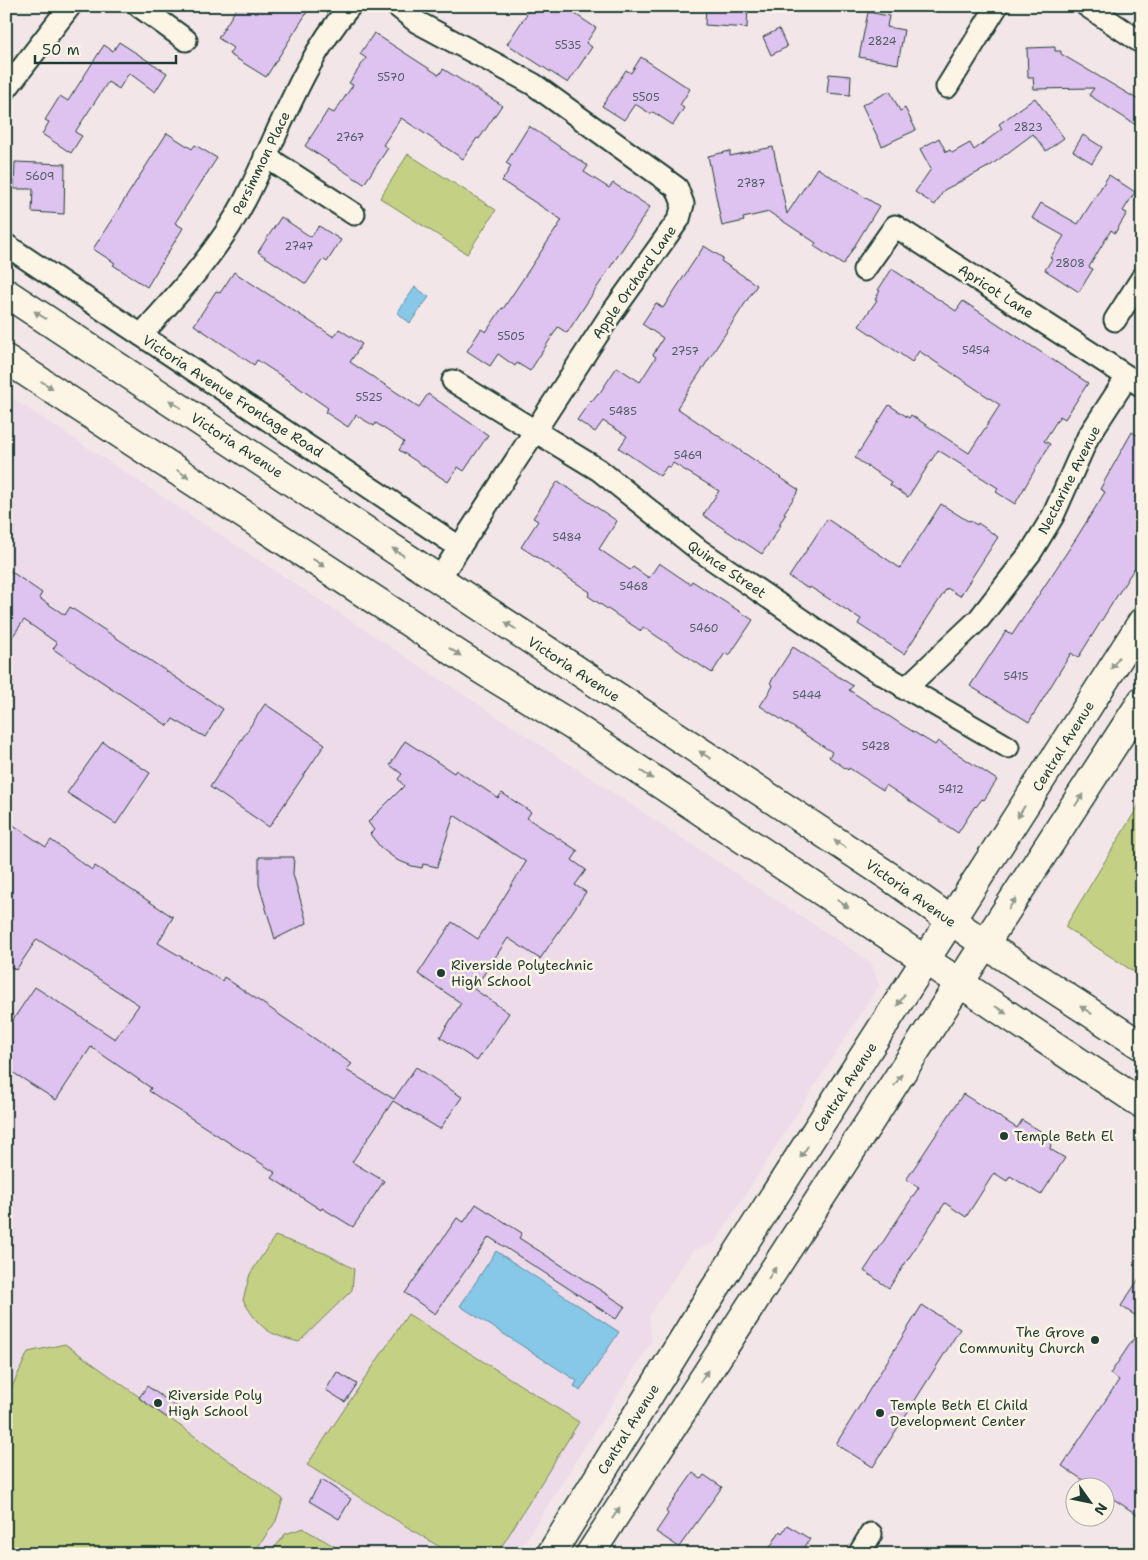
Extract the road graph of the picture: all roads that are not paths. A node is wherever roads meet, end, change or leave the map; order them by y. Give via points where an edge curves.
1 (70, 6) edge
2 (139, 6) edge
3 (350, 6) edge
4 (397, 6) edge
5 (997, 6) edge
6 (1087, 6) edge
7 (186, 40) dead end
8 (1142, 43) edge
9 (947, 87) dead end
10 (6, 89) edge
11 (265, 156) junction
12 (354, 214) dead end
13 (6, 245) edge
14 (864, 270) dead end
15 (1142, 278) edge
16 (6, 292) edge
17 (1115, 320) dead end
18 (141, 335) junction
19 (6, 359) edge
20 (453, 381) dead end
21 (1134, 382) edge
22 (534, 430) junction
23 (459, 547) junction
24 (439, 579) junction
25 (1142, 622) edge
26 (905, 689) junction
27 (1142, 701) edge
28 (1008, 747) dead end
29 (952, 922) junction
30 (986, 945) junction
31 (927, 959) junction
32 (961, 983) junction
33 (1142, 1046) edge
34 (1142, 1104) edge
35 (872, 1534) dead end
36 (551, 1554) edge
37 (590, 1554) edge
38 (859, 1554) edge

1 - 10 street
2 - 7 street
3 - 11 street, Persimmon Place via 305,72
4 - 22 street, Apple Orchard Lane via 417,22 533,84 677,188 683,204 679,219
5 - 9 street
6 - 8 street
11 - 12 street
11 - 18 street, Persimmon Place via 245,200 222,238
13 - 18 street, Victoria Avenue Frontage Road
14 - 21 street, Apricot Lane via 895,226
15 - 17 street
24 -> 16 main road, Victoria Avenue
18 - 23 street, Victoria Avenue Frontage Road
19 -> 31 main road
20 - 22 street, Quince Street
21 - 26 street, Nectarine Avenue via 1088,437 1053,516 1031,552 979,619
22 - 23 street, Apple Orchard Lane
22 - 26 street, Quince Street via 600,470 698,550
23 - 24 street, Apple Orchard Lane
29 -> 24 main road, Victoria Avenue via 890,877
25 -> 29 main road, Central Avenue
26 - 28 street, Quince Street
30 -> 27 main road
29 - 30 main road, Victoria Avenue
29 - 31 main road, Central Avenue
30 - 32 main road
33 -> 30 main road, Victoria Avenue
31 - 32 main road
31 -> 36 main road, Central Avenue via 712,1293
32 -> 34 main road
37 -> 32 main road
35 - 38 street

